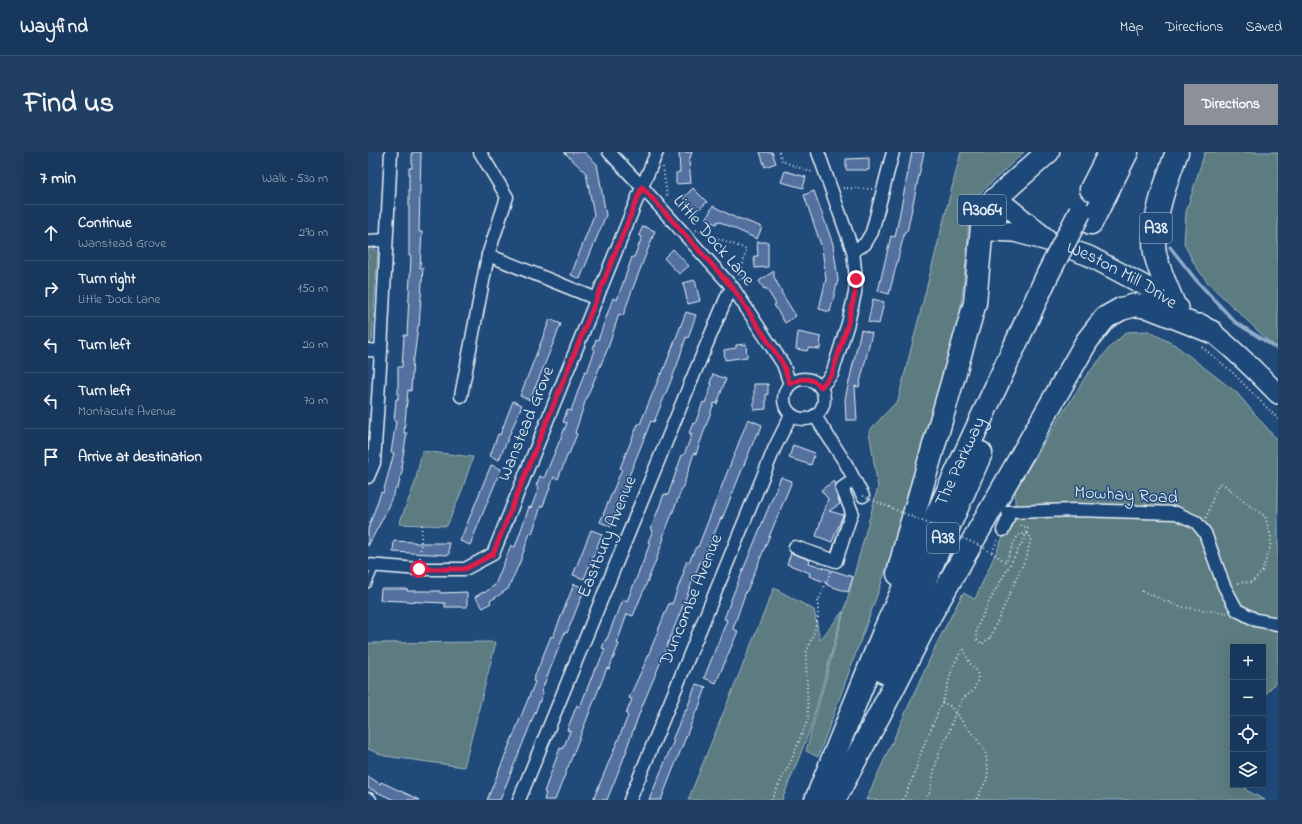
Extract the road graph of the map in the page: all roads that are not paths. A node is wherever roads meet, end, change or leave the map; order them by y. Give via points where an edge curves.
1 (391, 152) edge
2 (480, 152) edge
3 (609, 152) edge
4 (658, 152) edge
5 (818, 152) edge
6 (893, 152) edge
7 (1048, 152) edge
8 (1110, 152) edge
9 (1127, 152) edge
10 (1177, 152) edge
11 (642, 187) junction
12 (994, 200) junction
13 (1085, 217) junction
14 (982, 226) junction
15 (386, 240) junction
16 (368, 241) edge
17 (1051, 242) junction
18 (853, 251) junction
19 (488, 255) junction
20 (1055, 277) junction
21 (735, 292) junction
22 (597, 299) junction
23 (1174, 305) junction
24 (1206, 338) junction
25 (368, 350) edge
26 (381, 351) junction
27 (790, 384) junction
28 (821, 387) junction
29 (1278, 394) edge
30 (461, 396) dead end
31 (792, 415) junction
32 (815, 416) junction
33 (368, 478) edge
34 (854, 480) junction
35 (863, 496) road end
36 (1006, 521) road end
37 (795, 547) dead end
38 (372, 565) edge
39 (368, 584) edge
40 (1278, 624) edge
41 (885, 629) junction
42 (519, 800) edge
43 (630, 800) edge
44 (816, 800) edge
45 (834, 800) edge

1 - 15 street
2 - 19 street via 507,197
3 - 11 street, Little Dock Lane
4 - 11 street, Wanstead Grove
5 - 18 street
6 - 18 street via 872,232 865,244
7 - 12 highway
8 - 13 highway, The Parkway / A38
9 - 13 highway, The Parkway / A38
10 - 23 highway, A38 via 1165,185 1155,231 1155,253
11 - 21 street, Little Dock Lane
11 - 22 street, Wanstead Grove
12 - 14 main road, A3064 via 983,209 980,218
12 - 17 main road, A3064 via 1011,207
13 - 20 highway, The Parkway / A38, bridge
14 - 17 main road, A3064 via 990,231 1014,232
14 - 41 highway, A38 via 975,303 908,536
15 - 16 street
15 - 26 street
17 - 23 main road, Weston Mill Drive via 1089,256 1147,287
18 - 28 street via 856,279 848,323 832,374
19 - 22 street
19 - 30 street
20 - 41 highway, The Parkway / A38 via 958,467
20 - 45 highway, The Parkway / A38
21 - 27 street, Little Dock Lane via 783,364
21 - 42 street, Eastbury Avenue via 728,294
22 - 38 street, Wanstead Grove via 493,554 465,569
23 - 24 main road, Weston Mill Drive
24 - 29 main road, Weston Mill Drive via 1249,364
24 - 45 highway, A38 via 1151,308 1136,306 1120,309 1105,318 1087,341 931,614
25 - 26 street
26 - 33 street via 374,463
27 - 28 street via 798,379 808,378
27 - 31 street via 784,398 786,407
28 - 32 street via 825,395 824,404
31 - 32 street via 807,419
31 - 43 street, Duncombe Avenue via 775,447
32 - 34 street
34 - 35 street
34 - 37 street via 842,488 852,512 836,561
36 - 40 street, Mowhay Road via 1076,510 1176,513 1196,522 1205,533 1224,586 1237,610 1256,620
38 - 39 lane
41 - 44 highway, The Parkway / A38

